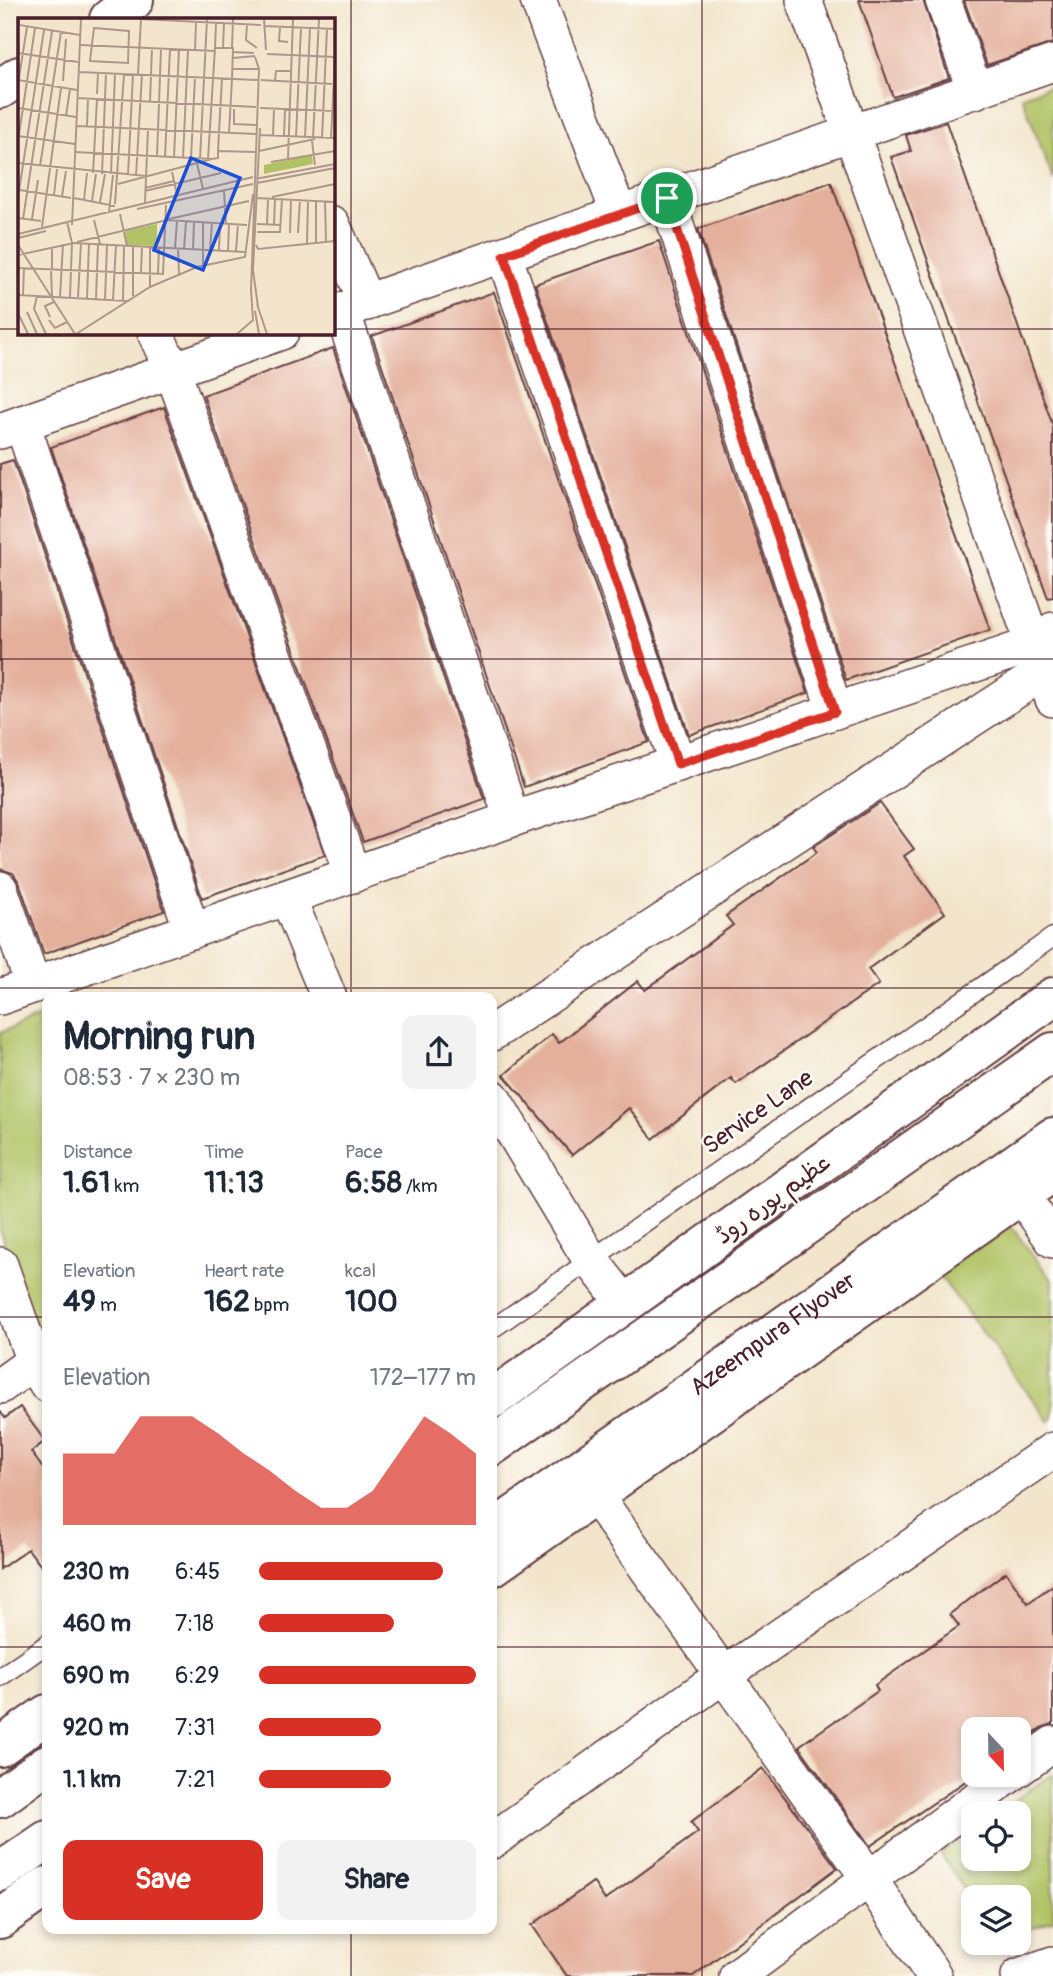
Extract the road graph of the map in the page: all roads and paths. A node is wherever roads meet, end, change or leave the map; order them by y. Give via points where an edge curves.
1 (538, 0) edge
2 (804, 0) edge
3 (943, 0) edge
4 (1053, 63) edge
5 (18, 77) edge
6 (0, 89) edge
7 (975, 91) junction
8 (849, 134) junction
9 (667, 198) junction
10 (619, 214) junction
11 (334, 235) edge
12 (504, 255) junction
13 (347, 309) edge
14 (156, 334) edge
15 (270, 334) edge
16 (244, 339) edge
17 (173, 372) junction
18 (11, 427) edge
19 (1045, 662) edge
20 (835, 712) junction
21 (678, 764) junction
22 (512, 820) junction
23 (353, 875) junction
24 (0, 889) edge
25 (288, 898) junction
26 (192, 931) junction
27 (1053, 937) edge
28 (33, 985) junction
29 (326, 992) edge
30 (0, 997) edge
31 (1053, 997) edge
32 (497, 1030) edge
33 (1053, 1052) edge
34 (497, 1105) edge
35 (1053, 1137) edge
36 (1053, 1172) edge
37 (1031, 1209) dead end
38 (1053, 1240) edge
39 (590, 1259) junction
40 (0, 1265) edge
41 (626, 1305) junction
42 (497, 1325) edge
43 (42, 1364) edge
44 (42, 1366) edge
45 (0, 1386) edge
46 (497, 1395) edge
47 (497, 1442) edge
48 (1053, 1450) edge
49 (594, 1494) junction
50 (497, 1527) edge
51 (497, 1563) edge
52 (42, 1648) edge
53 (722, 1676) junction
54 (0, 1677) edge
55 (42, 1718) edge
56 (1053, 1744) edge
57 (0, 1748) edge
58 (1031, 1760) edge
59 (42, 1768) edge
60 (993, 1787) edge
61 (0, 1798) edge
62 (497, 1837) edge
63 (42, 1843) edge
64 (0, 1872) edge
65 (868, 1878) junction
66 (42, 1890) edge
67 (0, 1919) edge
68 (737, 1976) edge
69 (934, 1976) edge

1 - 10 street
2 - 8 street
3 - 7 street
4 - 7 street
5 - 6 main road
7 - 8 street
8 - 9 street
8 - 19 street
9 - 10 street
9 - 20 street
10 - 12 street
11 - 13 street
12 - 13 street
12 - 21 street
13 - 22 street
14 - 17 street
15 - 16 street
16 - 17 street
17 - 18 street
17 - 23 street
18 - 26 street
19 - 20 street
19 - 32 street
20 - 21 street
21 - 22 street
22 - 23 street
23 - 25 street
24 - 28 street
25 - 26 street
25 - 29 street
26 - 28 street
27 - 39 lane, Service Lane
28 - 30 street
31 - 41 main road, عظیم پورہ روڈ
33 - 47 main road
34 - 39 street
35 - 50 main road, Azeempura Flyover
36 - 49 main road
37 - 38 street
39 - 41 street
39 - 42 lane, Service Lane
40 - 43 street
41 - 46 main road, عظیم پورہ روڈ
44 - 45 street
48 - 53 street
49 - 51 main road
49 - 53 street
52 - 54 lane
53 - 62 street
53 - 65 street
55 - 57 main road
56 - 58 street
59 - 61 main road
60 - 65 street
63 - 64 main road
65 - 68 street
65 - 69 street
66 - 67 main road

